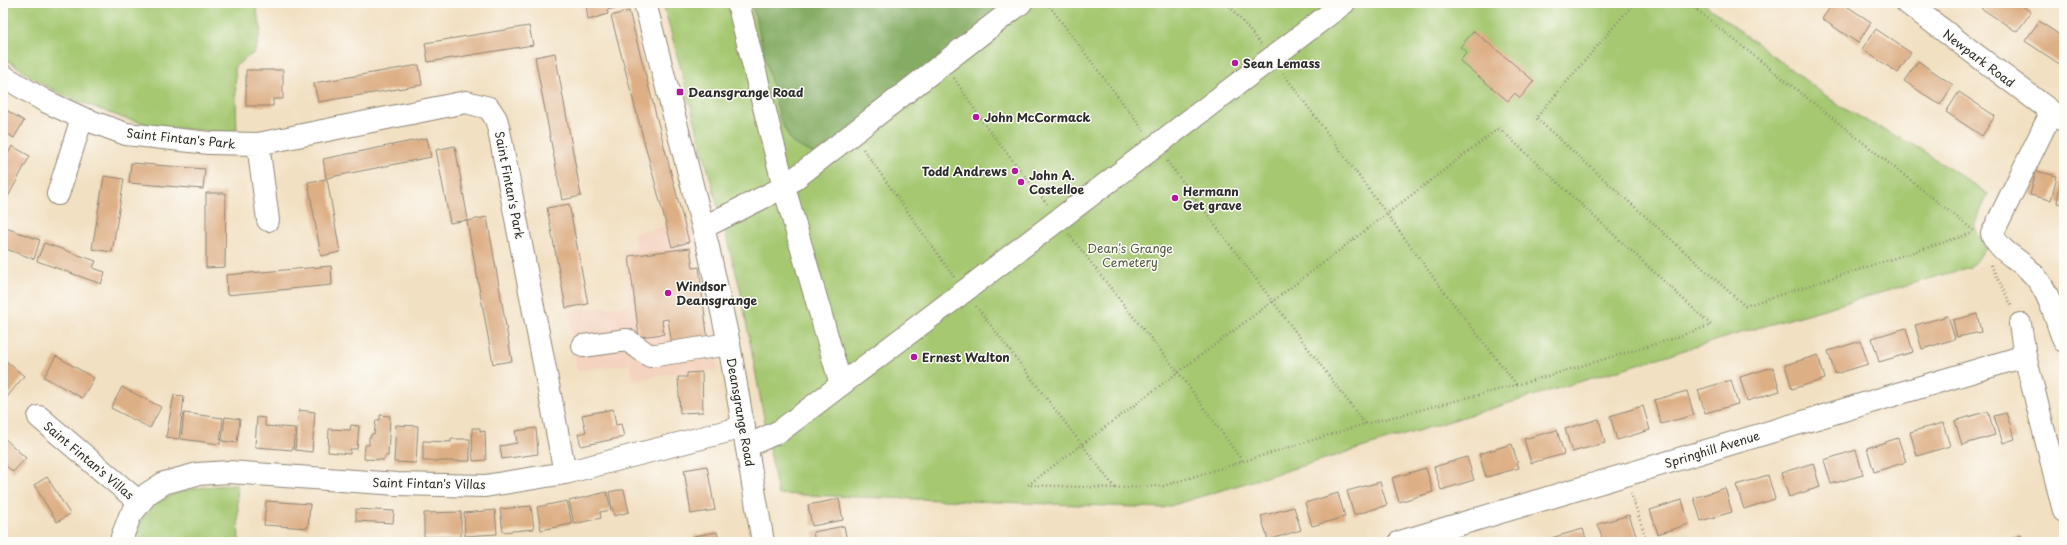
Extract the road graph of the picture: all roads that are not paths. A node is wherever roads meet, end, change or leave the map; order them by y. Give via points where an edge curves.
1 (645, 3) edge
2 (738, 3) edge
3 (1021, 3) edge
4 (1344, 3) edge
5 (1907, 3) edge
6 (3, 76) edge
7 (2057, 117) edge
8 (82, 118) junction
9 (258, 144) junction
10 (784, 187) junction
11 (58, 194) dead end
12 (268, 220) dead end
13 (704, 227) junction
14 (2020, 324) dead end
15 (2064, 341) edge
16 (729, 344) junction
17 (583, 346) dead end
18 (2025, 356) junction
19 (841, 385) junction
20 (39, 417) dead end
21 (745, 437) junction
22 (565, 472) junction
23 (139, 502) junction
24 (2064, 511) edge
25 (122, 542) edge
26 (764, 542) edge
27 (1400, 542) edge

1 - 13 street, Deansgrange Road
2 - 10 street
3 - 10 street
4 - 19 street, Saint Fintan's Villas
5 - 7 street, Newpark Road
6 - 8 street, Saint Fintan's Park via 45,101
7 - 15 street, Newpark Road via 1992,234 1998,246 2031,272 2043,287
8 - 9 street, Saint Fintan's Park via 126,134 209,143
8 - 11 street
9 - 12 street
9 - 22 street, Saint Fintan's Park via 466,102 489,108 499,130
10 - 13 street
10 - 19 street
13 - 16 street, Deansgrange Road
14 - 18 street
16 - 17 street via 650,356 627,340
16 - 21 street, Deansgrange Road
18 - 24 street
18 - 27 street, Springhill Avenue
19 - 21 street, Saint Fintan's Villas via 780,431
20 - 23 street, Saint Fintan's Villas
21 - 22 street, Saint Fintan's Villas
21 - 26 street, Deansgrange Road
22 - 23 street, Saint Fintan's Villas via 485,486 397,484 229,472 197,474 164,484
23 - 25 street, Saint Fintan's Villas via 130,516

